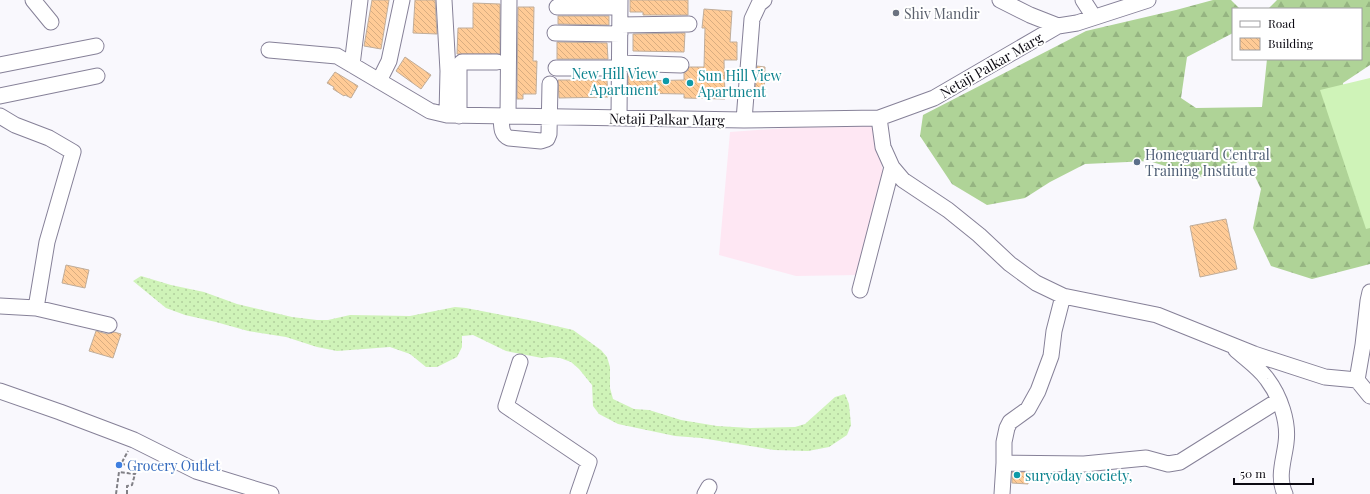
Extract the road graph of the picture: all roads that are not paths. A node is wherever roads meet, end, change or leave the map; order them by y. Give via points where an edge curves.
1 (33, 0) edge
2 (360, 0) edge
3 (402, 0) edge
4 (444, 0) edge
5 (508, 0) edge
6 (1000, 0) edge
7 (1083, 0) edge
8 (1148, 0) edge
9 (761, 1) edge
10 (620, 3) edge
11 (557, 7) dead end
12 (1094, 17) junction
13 (51, 22) dead end
14 (690, 24) dead end
15 (1058, 26) junction
16 (620, 30) junction
17 (556, 33) dead end
18 (96, 46) dead end
19 (269, 50) dead end
20 (497, 62) dead end
21 (0, 65) edge
22 (352, 65) junction
23 (681, 65) dead end
24 (620, 66) junction
25 (556, 68) dead end
26 (97, 76) dead end
27 (379, 81) junction
28 (550, 84) dead end
29 (0, 96) edge
30 (0, 116) edge
31 (453, 116) junction
32 (505, 116) junction
33 (550, 117) junction
34 (619, 118) junction
35 (879, 118) junction
36 (744, 120) junction
37 (892, 167) junction
38 (860, 290) dead end
39 (1370, 292) edge
40 (1063, 296) junction
41 (0, 306) edge
42 (36, 308) junction
43 (109, 325) dead end
44 (1231, 344) junction
45 (1367, 345) edge
46 (520, 362) dead end
47 (1357, 380) junction
48 (0, 391) edge
49 (1370, 396) edge
50 (1279, 400) junction
51 (1004, 463) junction
52 (271, 494) edge
53 (578, 494) edge
54 (1002, 494) edge
55 (1285, 494) edge

1 - 13 street
2 - 22 street
3 - 27 street via 388,61
4 - 31 street
5 - 32 street
6 - 15 street
7 - 12 street
8 - 12 street
9 - 36 street via 752,19
10 - 11 street
10 - 16 street
12 - 15 street
14 - 16 street
15 - 35 street, Netaji Palkar Marg via 934,98
16 - 17 street
16 - 24 street
18 - 21 street
19 - 22 street, Netaji Palkar Marg via 337,56
20 - 31 street via 462,62 459,65
22 - 27 street, Netaji Palkar Marg
23 - 24 street
24 - 25 street
24 - 34 street
26 - 29 street
27 - 31 street, Netaji Palkar Marg via 430,111
28 - 33 street
30 - 42 street via 73,152 47,242
31 - 32 street, Netaji Palkar Marg
32 - 33 street, Netaji Palkar Marg
32 - 33 street via 502,132 506,137 541,141 547,139 549,134
33 - 34 street, Netaji Palkar Marg
34 - 36 street, Netaji Palkar Marg
35 - 36 street, Netaji Palkar Marg
35 - 37 street via 883,147
37 - 38 street
37 - 40 street via 903,180 948,210 1010,264 1036,283
39 - 45 street
40 - 44 street via 1157,314
40 - 51 street via 1051,356 1038,391 1028,409 1010,422 1007,428
41 - 42 street
42 - 43 street
44 - 47 street via 1326,378
44 - 50 street via 1267,379
45 - 47 street
46 - 53 street via 506,406 589,462
47 - 49 street
48 - 52 street via 134,440 196,471
50 - 51 street via 1180,462 1168,464 1146,458 1084,464
50 - 55 street via 1286,425 1282,464
51 - 54 street

